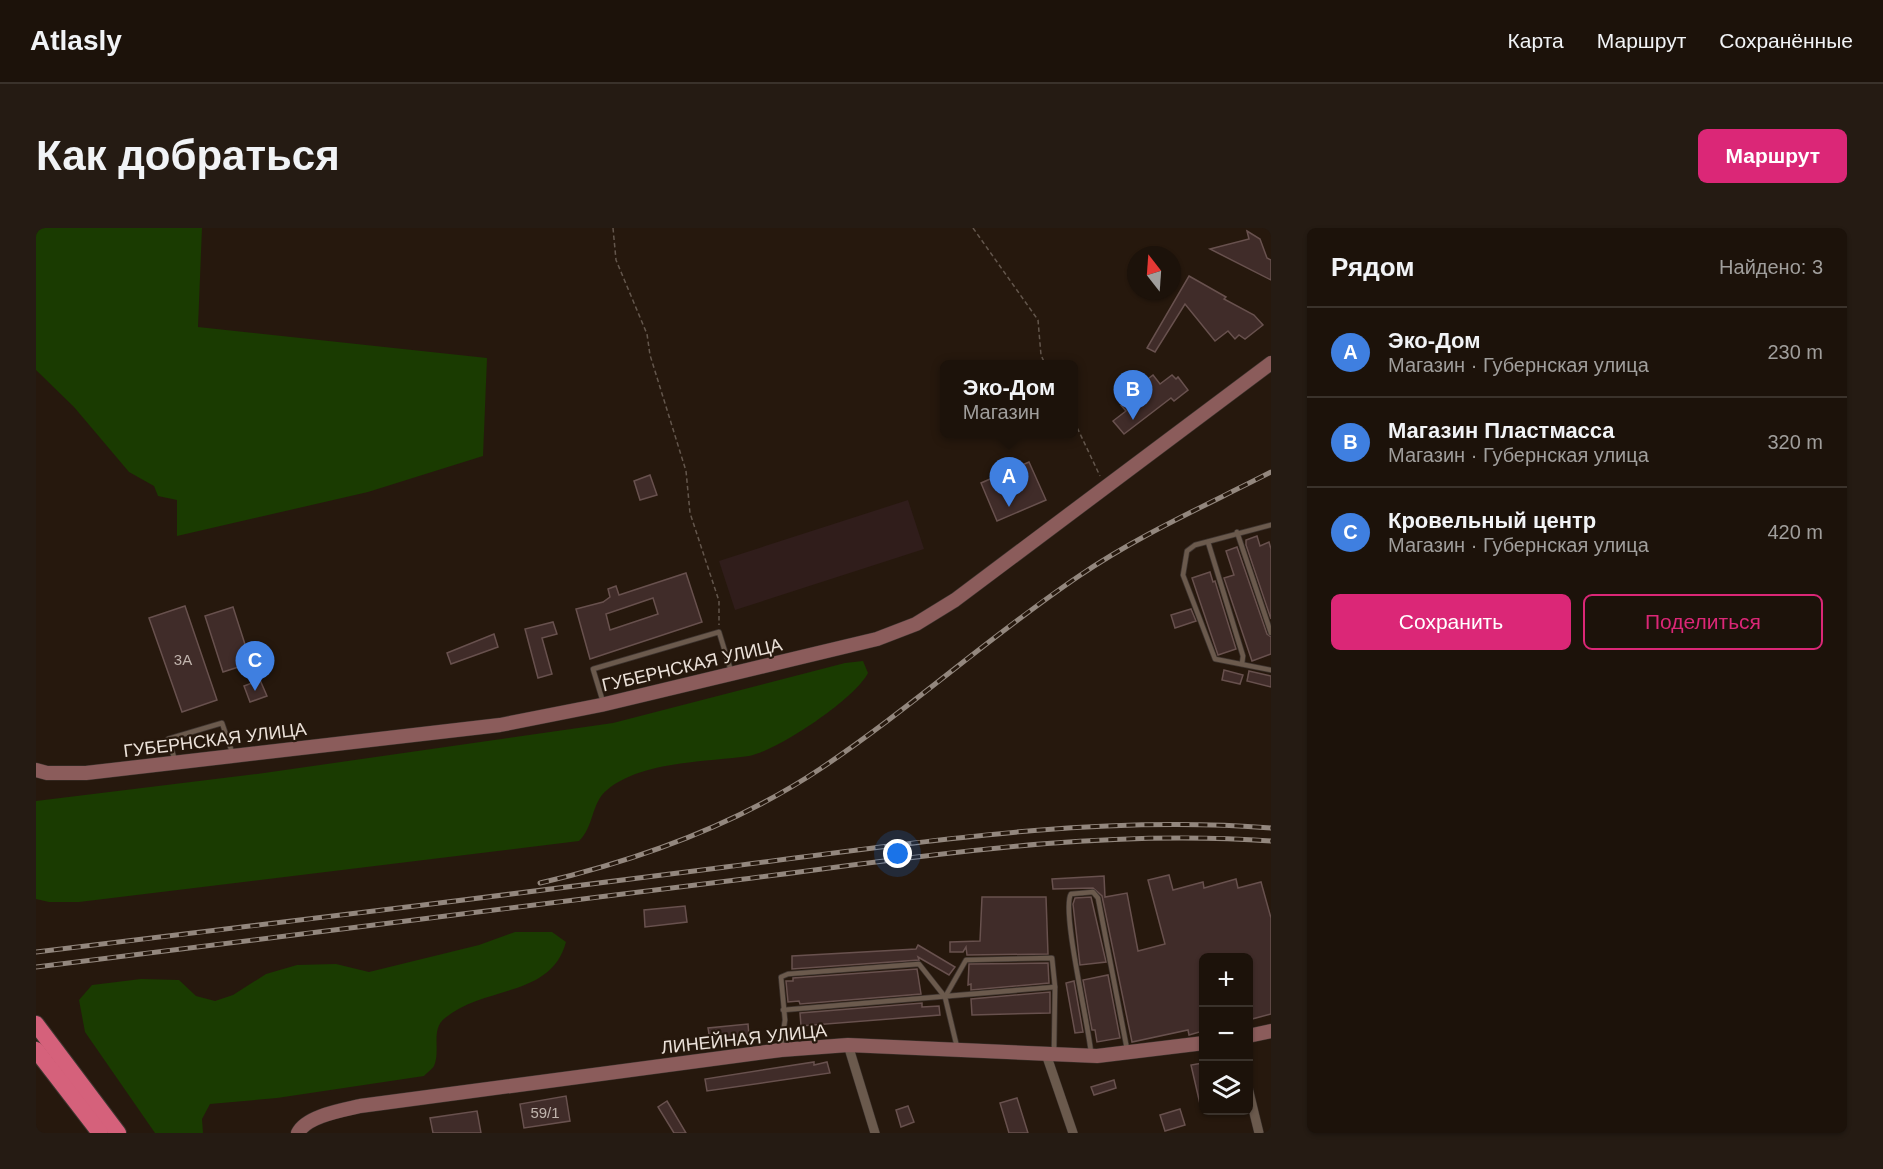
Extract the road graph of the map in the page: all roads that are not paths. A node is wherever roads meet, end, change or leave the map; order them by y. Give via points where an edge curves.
1 (1271, 363) edge
2 (1271, 525) edge
3 (1237, 532) junction
4 (1208, 542) junction
5 (1271, 633) edge
6 (1242, 664) junction
7 (1271, 670) edge
8 (732, 674) junction
9 (603, 705) junction
10 (233, 756) junction
11 (175, 763) junction
12 (36, 770) edge
13 (1055, 987) junction
14 (945, 997) junction
15 (783, 1011) junction
16 (36, 1024) edge
17 (1271, 1031) edge
18 (1253, 1035) edge
19 (1199, 1043) edge
20 (848, 1045) junction
21 (958, 1049) junction
22 (36, 1050) edge
23 (781, 1050) junction
24 (1127, 1052) junction
25 (1050, 1054) junction
26 (1091, 1055) junction
27 (1253, 1108) edge
28 (100, 1133) edge
29 (118, 1133) edge
30 (298, 1133) edge
31 (875, 1133) edge
32 (1073, 1133) edge
33 (1259, 1133) edge

1 - 8 main road, ГУБЕРНСКАЯ УЛИЦА via 955,600 916,624 877,639
2 - 3 lane
3 - 4 lane
3 - 5 lane
4 - 6 lane via 1243,656
4 - 6 lane via 1187,551 1183,575 1215,659
6 - 7 lane
8 - 9 main road, ГУБЕРНСКАЯ УЛИЦА
8 - 9 lane via 719,632 593,669
9 - 10 main road, ГУБЕРНСКАЯ УЛИЦА via 500,725
10 - 11 main road, ГУБЕРНСКАЯ УЛИЦА
10 - 11 lane via 222,723 168,739
11 - 12 main road, ГУБЕРНСКАЯ УЛИЦА via 86,773
13 - 14 lane
13 - 14 lane via 1052,958 966,960
13 - 25 lane
14 - 15 lane
14 - 15 lane via 919,964 788,974 781,977 780,984
14 - 21 lane
15 - 23 lane
16 - 29 highway
17 - 18 main road
19 - 24 main road, ЛИНЕЙНАЯ УЛИЦА
20 - 21 main road, ЛИНЕЙНАЯ УЛИЦА
20 - 23 main road, ЛИНЕЙНАЯ УЛИЦА
20 - 31 street
21 - 25 main road, ЛИНЕЙНАЯ УЛИЦА
22 - 28 highway
23 - 30 main road, ЛИНЕЙНАЯ УЛИЦА via 360,1106 326,1114 300,1128
24 - 26 main road, ЛИНЕЙНАЯ УЛИЦА
24 - 26 lane via 1098,898 1093,892 1071,894 1068,902
25 - 26 main road, ЛИНЕЙНАЯ УЛИЦА
25 - 32 street
27 - 33 street

